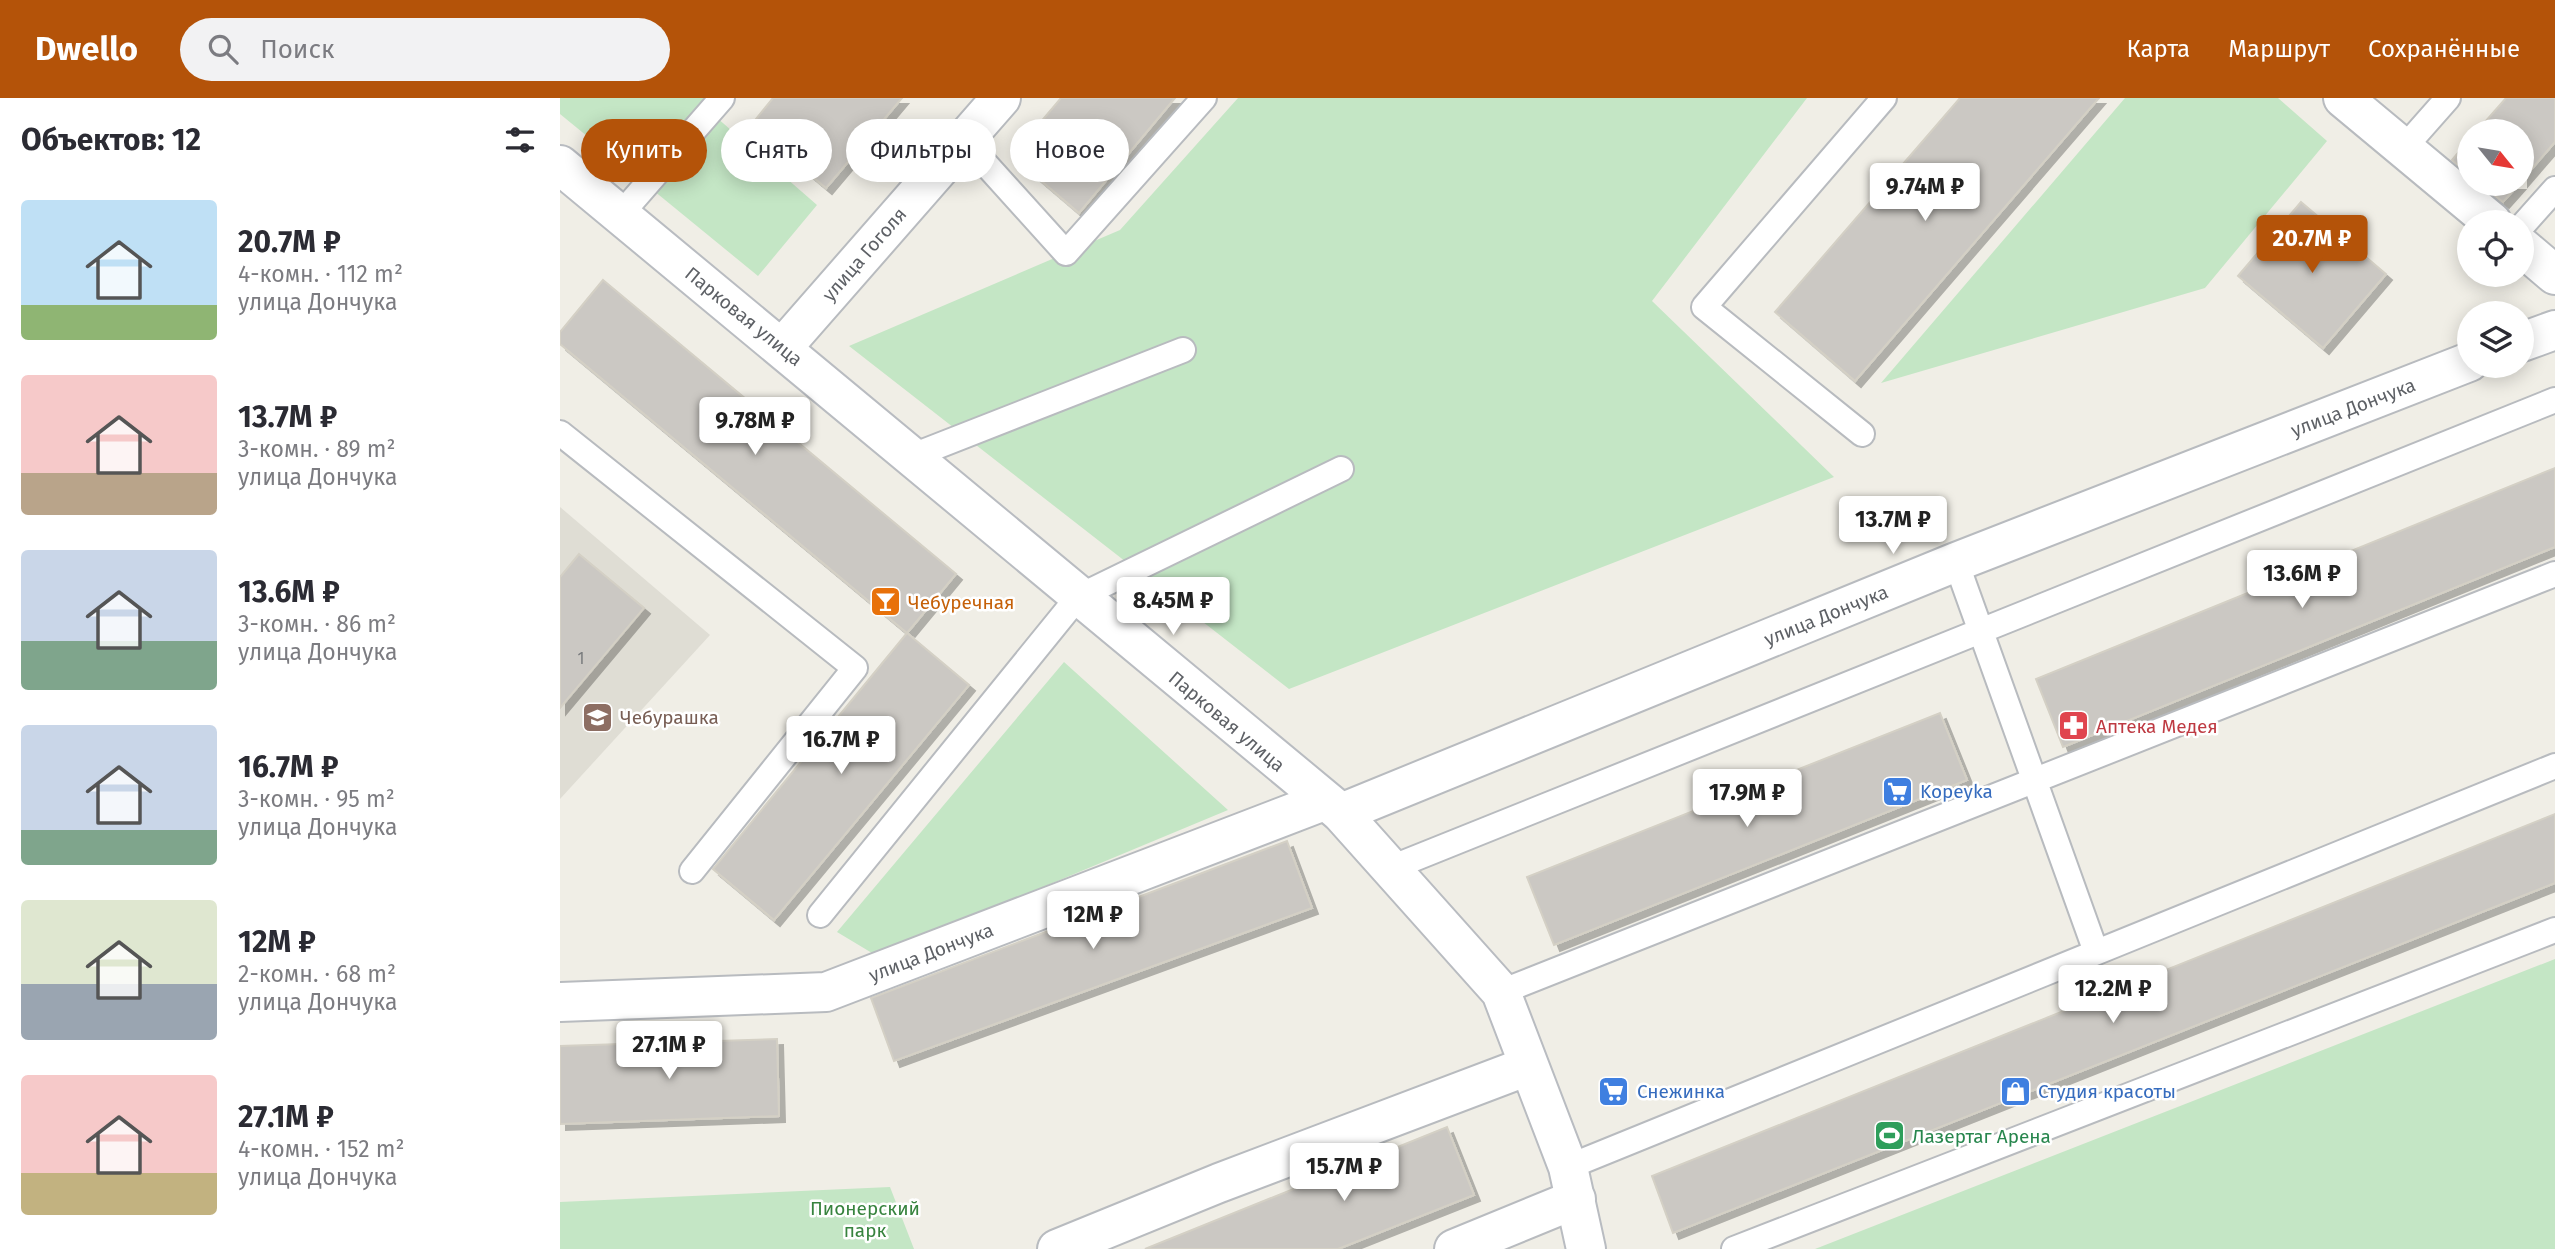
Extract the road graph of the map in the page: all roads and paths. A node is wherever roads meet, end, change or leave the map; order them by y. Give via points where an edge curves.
1 (722, 98) edge
2 (1001, 98) edge
3 (1204, 98) edge
4 (1884, 98) edge
5 (2343, 98) edge
6 (2448, 98) edge
7 (982, 119) edge
8 (2403, 149) junction
9 (560, 165) edge
10 (996, 175) edge
11 (927, 182) edge
12 (2555, 189) edge
13 (2477, 210) edge
14 (2534, 213) edge
15 (620, 215) junction
16 (2534, 257) edge
17 (2555, 275) edge
18 (2555, 330) edge
19 (2534, 338) edge
20 (783, 347) junction
21 (1184, 350) dead end
22 (2457, 367) edge
23 (2555, 400) edge
24 (560, 433) edge
25 (1862, 434) dead end
26 (910, 457) junction
27 (1340, 469) dead end
28 (1956, 562) junction
29 (2555, 574) edge
30 (1079, 597) junction
31 (1981, 630) junction
32 (2555, 766) edge
33 (2037, 780) junction
34 (1333, 807) junction
35 (1391, 869) junction
36 (692, 871) dead end
37 (820, 915) dead end
38 (2555, 930) edge
39 (2096, 952) junction
40 (1501, 992) junction
41 (560, 1002) edge
42 (1528, 1066) junction
43 (1572, 1183) junction
44 (1056, 1249) edge
45 (1454, 1249) edge
46 (1586, 1249) edge
47 (1734, 1249) edge

1 - 15 lane
2 - 7 street, улица Гоголя
3 - 10 lane via 1066,253
4 - 25 lane via 1704,307
5 - 8 street
6 - 8 lane
8 - 13 street
9 - 15 street, Парковая улица
11 - 20 street, улица Гоголя
12 - 14 lane
15 - 20 street, Парковая улица
16 - 17 street
18 - 19 street
20 - 26 street, Парковая улица
21 - 26 lane
22 - 28 street, улица Дончука
23 - 31 lane
24 - 36 lane via 855,668
26 - 30 street, Парковая улица
27 - 30 lane
28 - 31 lane
28 - 34 street, улица Дончука
29 - 33 lane
30 - 34 street, Парковая улица
30 - 37 lane
31 - 33 lane
31 - 35 lane
32 - 39 lane
33 - 39 lane
33 - 40 lane
34 - 35 street, Парковая улица
34 - 41 street, улица Дончука via 826,992
35 - 40 street, Парковая улица
38 - 47 lane
39 - 43 lane
40 - 42 street, Парковая улица
42 - 43 street, Парковая улица
42 - 44 street
43 - 45 street
43 - 46 street, Парковая улица

